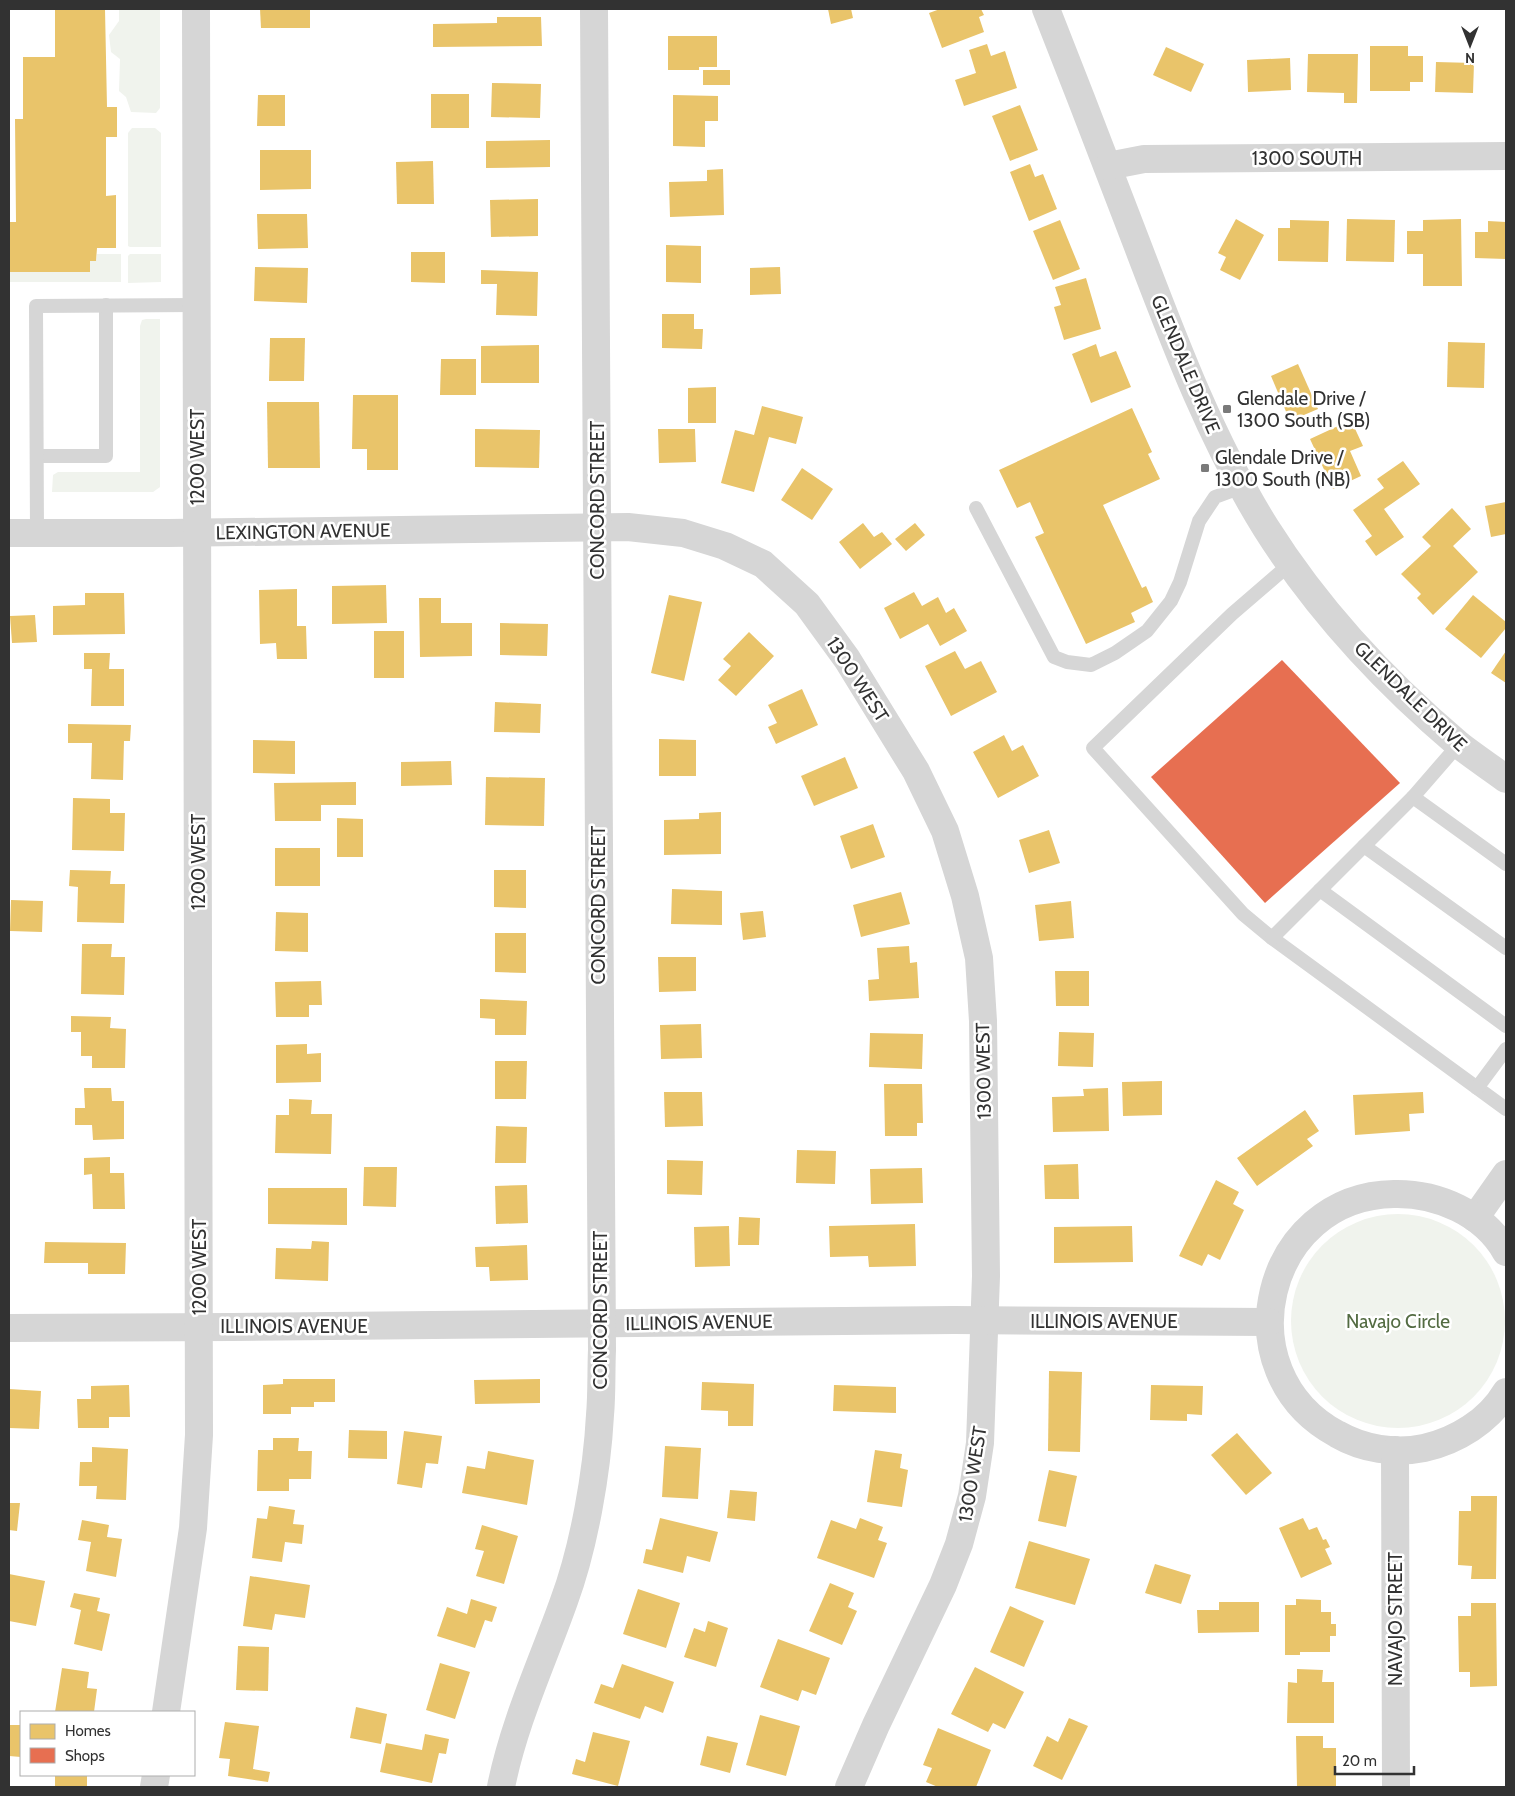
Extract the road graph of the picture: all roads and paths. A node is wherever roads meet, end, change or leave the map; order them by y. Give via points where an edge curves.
1 (196, 9) edge
2 (594, 9) edge
3 (1046, 9) edge
4 (1506, 156) edge
5 (1108, 166) junction
6 (106, 305) junction
7 (196, 305) junction
8 (37, 456) junction
9 (1242, 487) junction
10 (976, 508) dead end
11 (596, 527) junction
12 (9, 532) edge
13 (37, 532) junction
14 (197, 532) junction
15 (1290, 564) junction
16 (1459, 744) junction
17 (1506, 779) edge
18 (1412, 797) junction
19 (1364, 846) junction
20 (1506, 864) edge
21 (1320, 890) junction
22 (1272, 938) junction
23 (1506, 948) edge
24 (1506, 1026) edge
25 (1506, 1049) edge
26 (1477, 1088) junction
27 (1506, 1109) edge
28 (1506, 1174) edge
29 (1475, 1218) junction
30 (1506, 1252) edge
31 (985, 1320) junction
32 (1269, 1322) junction
33 (600, 1324) junction
34 (199, 1327) junction
35 (9, 1328) edge
36 (1505, 1396) edge
37 (1394, 1450) junction
38 (166, 1711) edge
39 (501, 1787) edge
40 (849, 1787) edge
41 (1396, 1787) edge

1 - 7 street, 1200 WEST
2 - 11 street, CONCORD STREET
3 - 5 street, GLENDALE DRIVE
4 - 5 street, 1300 SOUTH via 1144,159
5 - 9 street, GLENDALE DRIVE via 1178,351
6 - 7 lane
6 - 8 lane via 106,456
6 - 8 lane via 36,306
7 - 14 street, 1200 WEST
8 - 13 lane
9 - 10 lane via 1215,497 1199,521 1180,582 1171,601 1147,631 1115,653 1090,665 1054,657
9 - 15 street, GLENDALE DRIVE
11 - 14 street, LEXINGTON AVENUE
11 - 31 street, 1300 WEST via 683,532 725,546 763,564 807,604 847,659 916,771 945,831 965,896 979,958 983,1021
11 - 33 street, CONCORD STREET
12 - 13 street, LEXINGTON AVENUE
13 - 14 street, LEXINGTON AVENUE
14 - 34 street, 1200 WEST
15 - 16 street, GLENDALE DRIVE via 1377,668
15 - 22 lane via 1232,614 1093,748 1230,902
16 - 17 street, GLENDALE DRIVE
16 - 18 lane
18 - 19 lane
18 - 20 lane
19 - 21 lane
19 - 23 lane
21 - 22 lane
21 - 24 lane
22 - 26 lane
25 - 26 lane
26 - 27 lane
28 - 29 street
29 - 30 street
29 - 32 street via 1431,1197 1407,1194 1383,1194 1338,1208 1317,1221 1286,1258 1276,1279
31 - 32 street, ILLINOIS AVENUE
31 - 33 street, ILLINOIS AVENUE
31 - 40 street, 1300 WEST via 980,1443 972,1496 959,1544
32 - 37 street via 1276,1364 1296,1401 1311,1417 1346,1439
33 - 34 street, ILLINOIS AVENUE
33 - 39 street, CONCORD STREET via 600,1414 584,1524 565,1600 516,1728
34 - 35 street, ILLINOIS AVENUE
34 - 38 street, 1200 WEST via 199,1435 193,1528
36 - 37 street via 1485,1418 1452,1439 1414,1450
37 - 41 street, NAVAJO STREET

